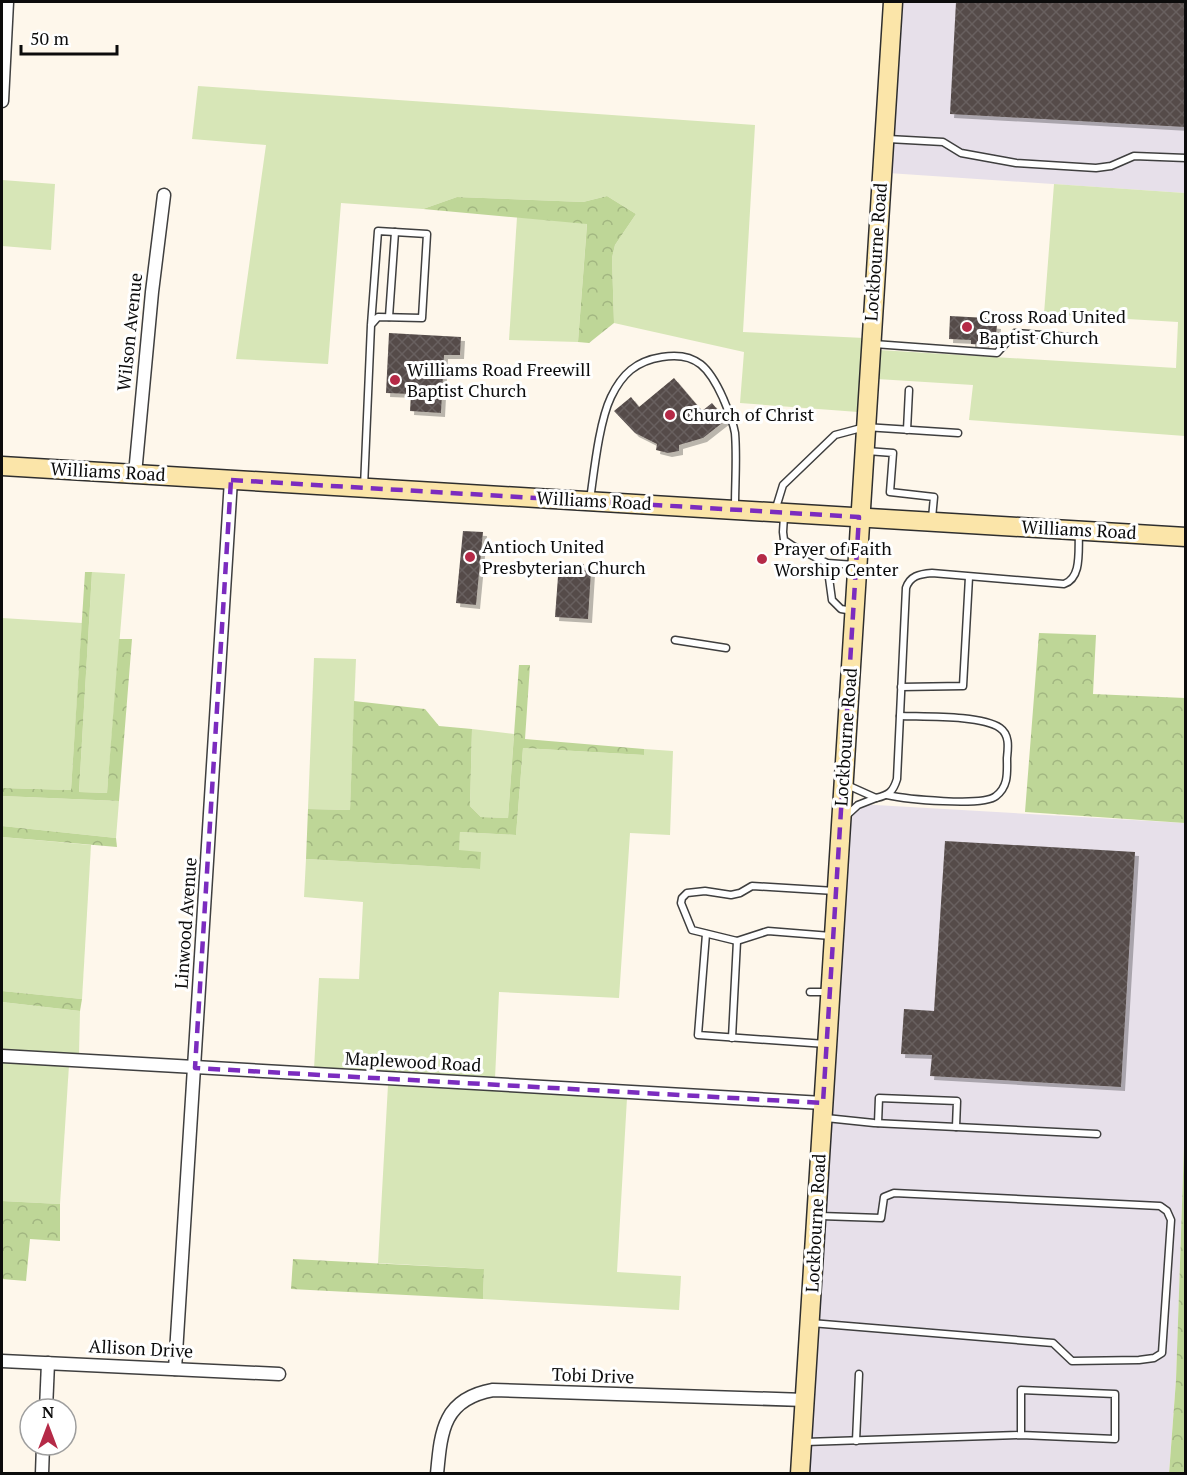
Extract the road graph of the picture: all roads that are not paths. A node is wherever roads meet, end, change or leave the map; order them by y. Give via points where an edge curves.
1 (8, 2) edge
2 (893, 2) edge
3 (2, 101) edge
4 (884, 139) junction
5 (1185, 158) edge
6 (164, 195) dead end
7 (395, 232) junction
8 (389, 317) junction
9 (370, 325) junction
10 (1095, 339) dead end
11 (870, 344) junction
12 (909, 390) dead end
13 (865, 428) junction
14 (907, 430) junction
15 (958, 433) dead end
16 (864, 450) junction
17 (2, 466) edge
18 (135, 474) junction
19 (231, 480) junction
20 (364, 488) junction
21 (590, 501) junction
22 (735, 510) junction
23 (779, 512) junction
24 (859, 517) junction
25 (932, 521) junction
26 (1079, 530) junction
27 (1185, 537) edge
28 (827, 563) junction
29 (856, 565) junction
30 (969, 577) junction
31 (854, 611) junction
32 (675, 640) dead end
33 (726, 648) dead end
34 (901, 687) junction
35 (900, 716) junction
36 (843, 784) junction
37 (887, 795) junction
38 (876, 798) junction
39 (840, 820) junction
40 (836, 891) junction
41 (706, 934) junction
42 (833, 936) junction
43 (737, 941) junction
44 (810, 992) dead end
45 (830, 993) junction
46 (732, 1038) junction
47 (826, 1044) junction
48 (2, 1056) edge
49 (195, 1068) junction
50 (822, 1110) junction
51 (878, 1123) junction
52 (956, 1127) junction
53 (1097, 1134) dead end
54 (816, 1216) junction
55 (810, 1323) junction
56 (2, 1361) edge
57 (48, 1363) junction
58 (175, 1369) junction
59 (279, 1374) dead end
60 (859, 1374) dead end
61 (47, 1397) edge
62 (805, 1401) junction
63 (1021, 1436) junction
64 (856, 1441) junction
65 (802, 1442) junction
66 (43, 1457) edge
67 (42, 1473) edge
68 (437, 1473) edge
69 (800, 1473) edge

1 - 3 street
2 - 4 street, Lockbourne Road
4 - 5 lane via 943,142 961,153 1028,164 1096,168 1134,156
4 - 11 street, Lockbourne Road
6 - 18 street, Wilson Avenue
7 - 8 lane
7 - 8 lane via 427,234 422,318
7 - 9 lane via 378,231
8 - 9 lane via 378,317
9 - 20 lane
10 - 11 lane via 1015,333 997,353
11 - 13 street, Lockbourne Road
12 - 14 lane
13 - 14 lane
13 - 16 street, Lockbourne Road
13 - 23 lane via 835,435 783,484
14 - 15 lane
16 - 24 street, Lockbourne Road
16 - 25 lane via 893,453 890,492 934,496
17 - 18 street, Williams Road
18 - 19 street, Williams Road
19 - 20 street, Williams Road
19 - 49 street, Linwood Avenue
20 - 21 street, Williams Road
21 - 22 street, Williams Road
21 - 22 lane via 601,432 610,399 620,381 638,363 674,356 689,357 709,372 731,417
22 - 23 street, Williams Road
23 - 24 street, Williams Road
23 - 28 lane via 784,540
24 - 25 street, Williams Road
24 - 29 street, Lockbourne Road
25 - 26 street, Williams Road
26 - 27 street, Williams Road
26 - 30 lane via 1076,576 1070,582 1047,584
28 - 29 lane
28 - 31 lane via 832,600 841,609
29 - 31 street, Lockbourne Road
30 - 34 lane via 923,574 908,582
30 - 34 lane via 963,686
31 - 36 street, Lockbourne Road
32 - 33 lane
34 - 35 lane
35 - 37 lane via 897,779
35 - 37 lane via 979,720 1001,728 1008,740 1006,784 996,797 982,802
36 - 38 lane
36 - 39 street, Lockbourne Road
37 - 38 lane
38 - 39 lane via 858,805
39 - 40 street, Lockbourne Road
40 - 41 lane via 752,886 731,895 687,892 681,903 692,930
40 - 42 street, Lockbourne Road
41 - 43 lane
41 - 46 lane via 698,1035
42 - 43 lane via 768,931
42 - 45 street, Lockbourne Road
43 - 46 lane
44 - 45 lane
45 - 47 street, Lockbourne Road
46 - 47 lane
47 - 50 street, Lockbourne Road
48 - 49 street, Maplewood Road
49 - 50 street, Maplewood Road
49 - 58 street, Linwood Avenue
50 - 51 lane
50 - 54 street, Lockbourne Road
51 - 52 lane
51 - 52 lane via 879,1098 957,1101
52 - 53 lane
54 - 55 street, Lockbourne Road
54 - 55 lane via 881,1218 884,1197 894,1193 1160,1206 1172,1220 1162,1353 1154,1358 1071,1361 1053,1343
55 - 62 street, Lockbourne Road
56 - 57 street, Allison Drive
57 - 58 street, Allison Drive
57 - 61 street
58 - 59 street, Allison Drive
60 - 64 lane
62 - 65 street, Lockbourne Road
62 - 68 street, Tobi Drive via 493,1390 467,1399 456,1408 444,1426
63 - 63 lane via 1115,1439 1115,1394 1021,1390
63 - 64 lane
64 - 65 lane
65 - 69 street, Lockbourne Road
66 - 67 street

